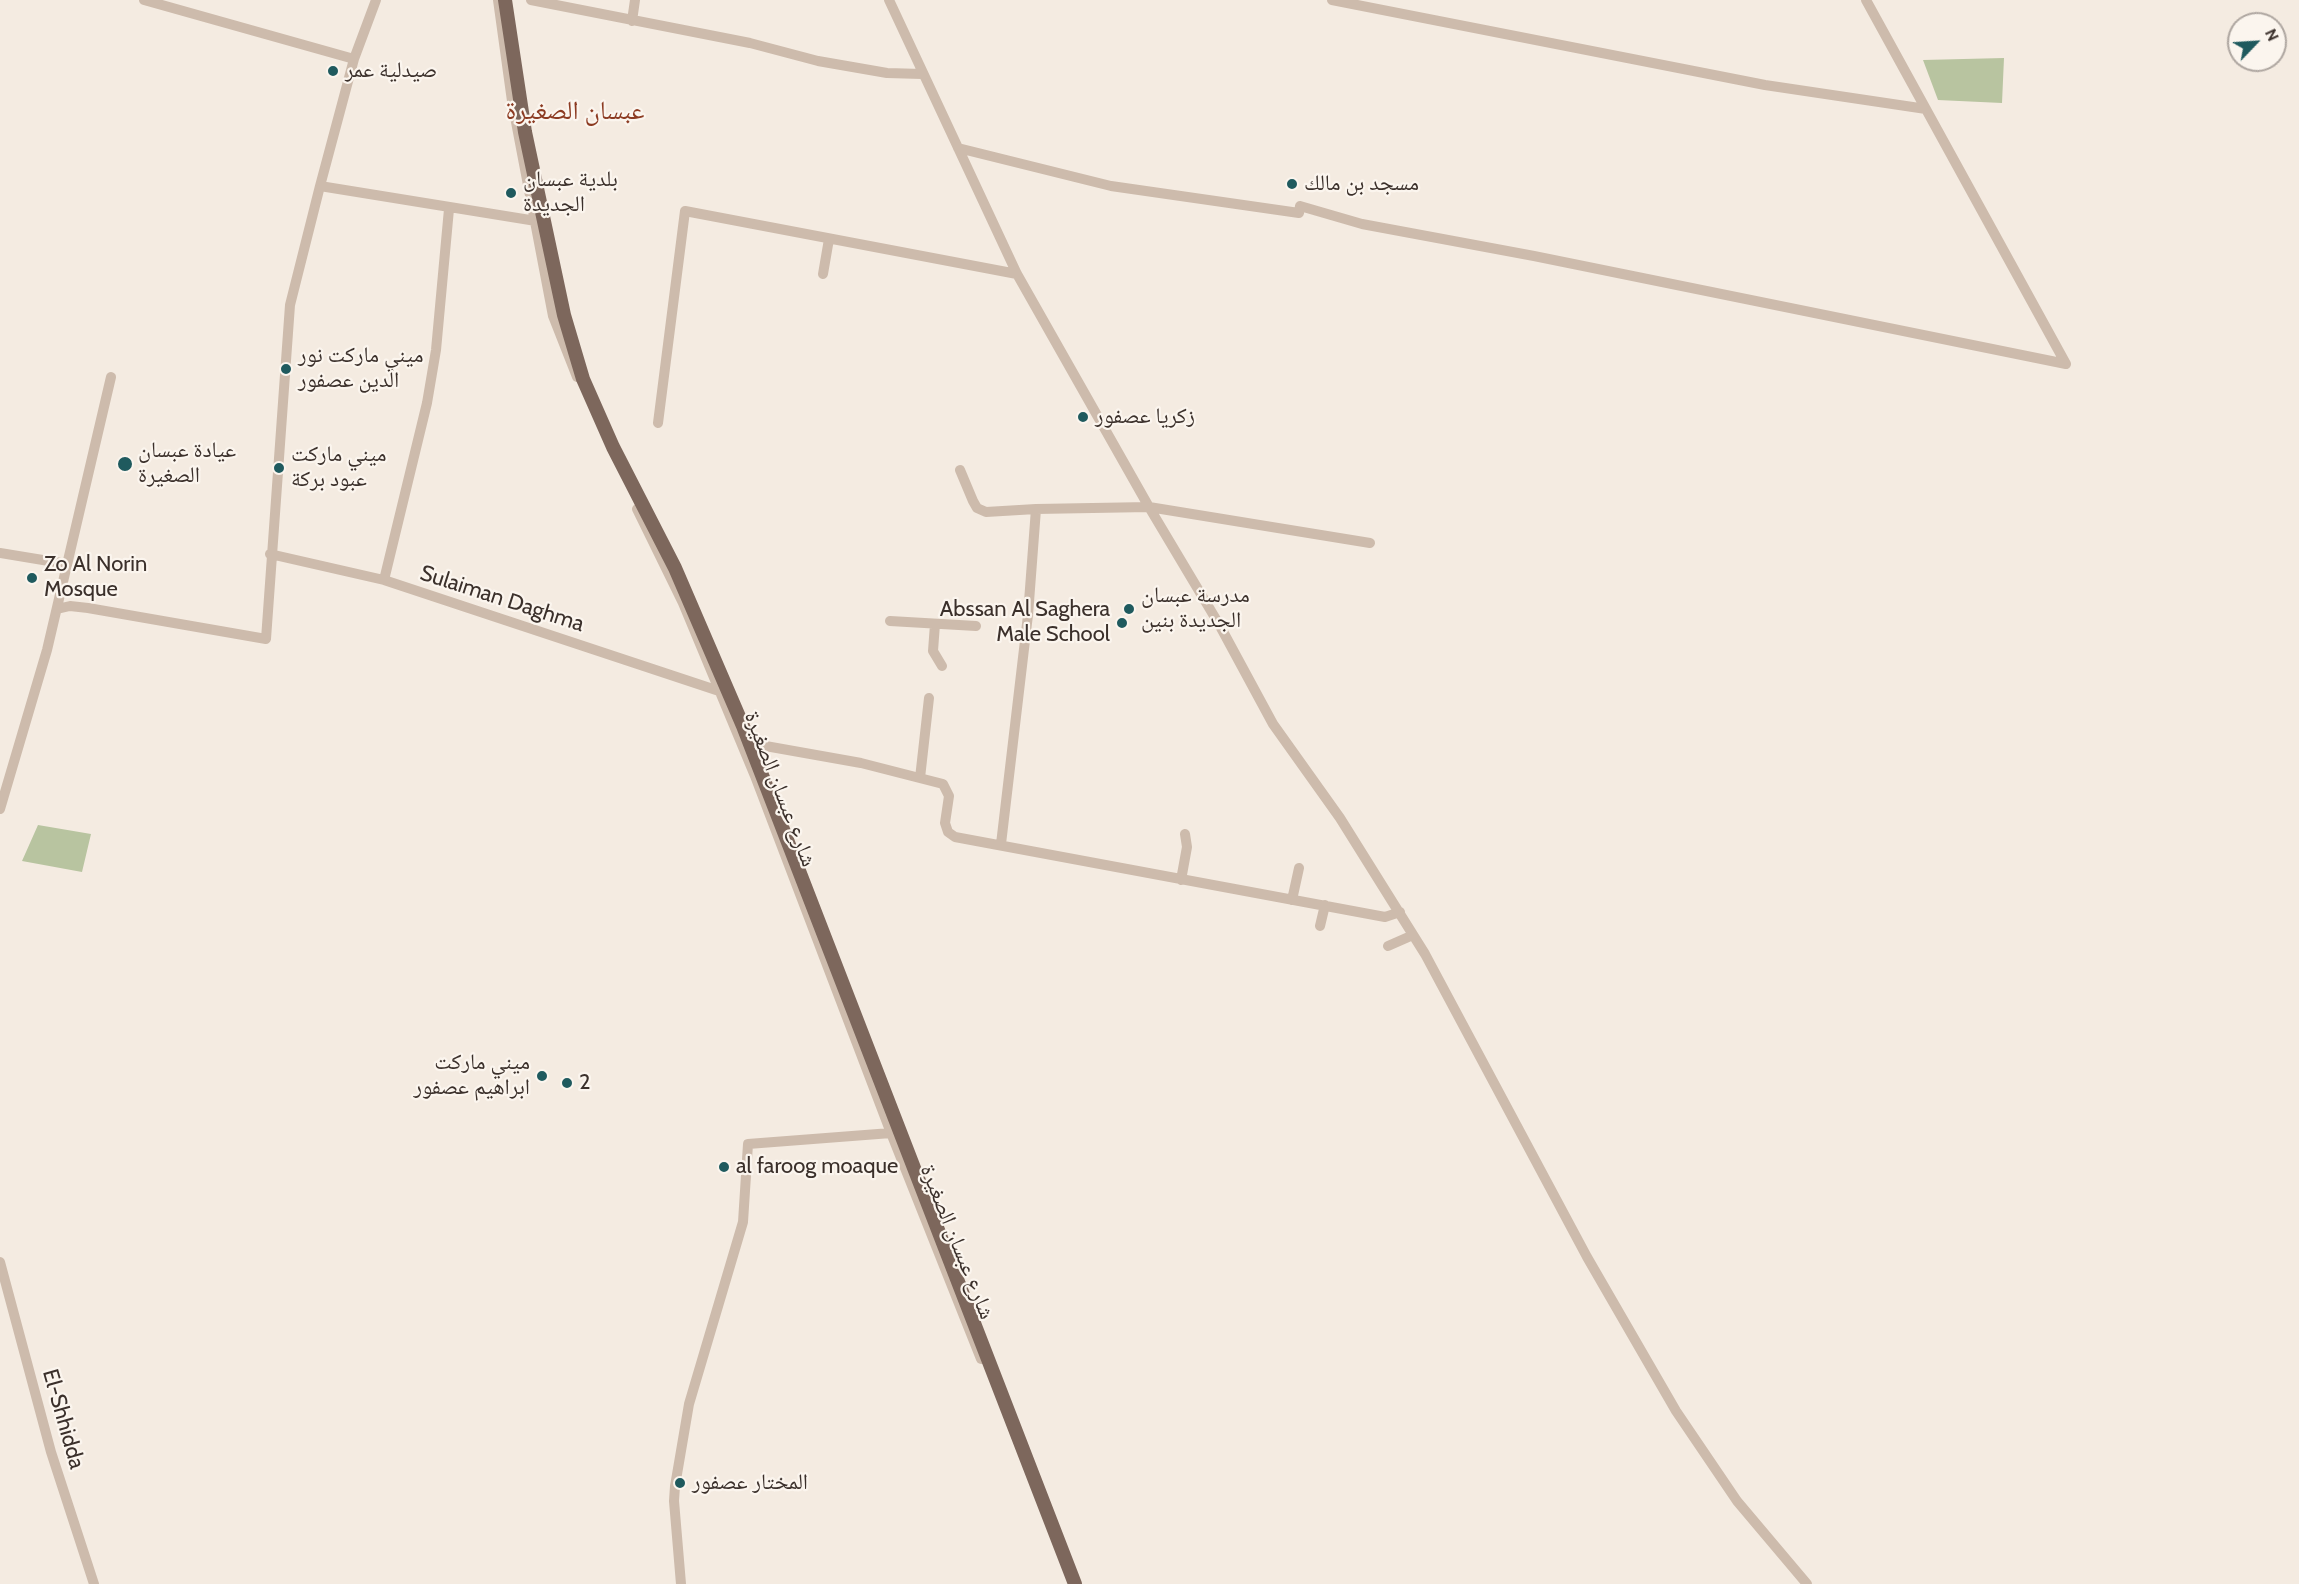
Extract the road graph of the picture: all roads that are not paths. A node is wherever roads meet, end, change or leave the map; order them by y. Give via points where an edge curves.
1 (144, 0) edge
2 (376, 0) edge
3 (498, 0) edge
4 (505, 0) edge
5 (531, 0) edge
6 (635, 0) edge
7 (889, 0) edge
8 (1332, 0) edge
9 (1866, 0) edge
10 (632, 21) junction
11 (354, 59) junction
12 (922, 74) junction
13 (1926, 109) junction
14 (958, 148) junction
15 (320, 186) junction
16 (449, 208) junction
17 (536, 221) junction
18 (829, 239) junction
19 (823, 274) dead end
20 (1017, 274) junction
21 (111, 377) dead end
22 (658, 423) dead end
23 (960, 470) dead end
24 (1149, 507) junction
25 (1036, 509) junction
26 (1370, 543) dead end
27 (0, 553) edge
28 (270, 554) junction
29 (67, 564) junction
30 (384, 579) junction
31 (57, 609) junction
32 (890, 621) dead end
33 (935, 624) junction
34 (976, 626) dead end
35 (942, 666) dead end
36 (719, 691) junction
37 (929, 698) dead end
38 (745, 742) junction
39 (920, 778) junction
40 (0, 809) edge
41 (1185, 834) dead end
42 (1000, 844) junction
43 (1299, 868) dead end
44 (1181, 880) junction
45 (1292, 900) junction
46 (1325, 905) junction
47 (1400, 912) junction
48 (1320, 926) dead end
49 (1413, 935) junction
50 (1388, 946) dead end
51 (891, 1133) junction
52 (0, 1262) edge
53 (94, 1584) edge
54 (681, 1584) edge
55 (1069, 1584) edge
56 (1075, 1584) edge
57 (1807, 1584) edge

1 - 11 street
2 - 11 street
3 - 17 street, شارع عبسان الصغيرة via 512,101
4 - 38 main road, شارع عبسان الصغيرة via 525,132 564,315 583,379 675,568
5 - 10 street
6 - 10 street
7 - 12 street
8 - 13 street via 1765,85
9 - 13 street
10 - 12 street via 750,43 818,61 887,73
11 - 15 street
12 - 14 street
13 - 14 street via 2066,364 1362,224 1300,206 1299,213 1111,186
14 - 20 street
15 - 16 street
15 - 28 street via 290,305 280,467
16 - 17 street
16 - 30 street via 428,403
17 - 36 street, شارع عبسان الصغيرة via 556,325 592,416 683,603
18 - 19 street
18 - 20 street
18 - 22 street via 685,211
20 - 24 street
21 - 29 street
23 - 25 street via 973,501 986,512
24 - 25 street
24 - 26 street
24 - 47 street via 1273,724
25 - 42 street via 1028,615
27 - 29 street
28 - 30 street, Sulaiman Daghma
28 - 31 street via 266,639 88,608
29 - 31 street
30 - 36 street, Sulaiman Daghma
31 - 40 street
32 - 33 street
33 - 34 street
33 - 35 street via 933,651
36 - 38 street, شارع عبسان الصغيرة
37 - 39 street
38 - 39 street
38 - 51 street, شارع عبسان الصغيرة
38 - 56 main road, شارع عبسان الصغيرة
39 - 42 street via 948,789 945,823 952,835
41 - 44 street
42 - 44 street
43 - 45 street
44 - 45 street
45 - 46 street
46 - 47 street via 1385,917
46 - 48 street
47 - 49 street
49 - 50 street
49 - 57 street via 1656,1377 1737,1501
51 - 54 street via 748,1144 743,1221 689,1404 675,1486
51 - 55 street, شارع عبسان الصغيرة
52 - 53 street, El-Shhidda via 51,1452

